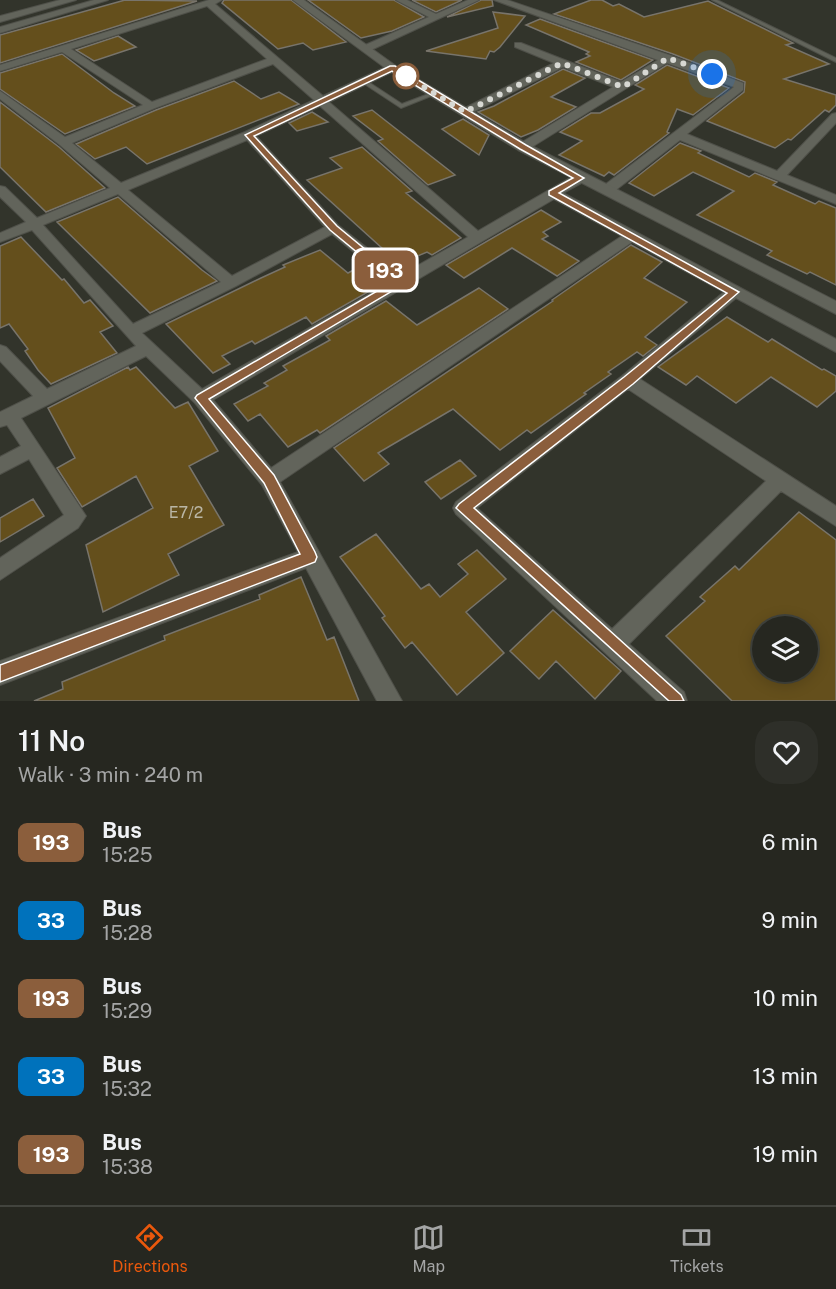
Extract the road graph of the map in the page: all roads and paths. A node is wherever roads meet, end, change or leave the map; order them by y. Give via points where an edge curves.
1 (42, 0) edge
2 (71, 0) edge
3 (104, 0) edge
4 (298, 0) edge
5 (400, 0) edge
6 (475, 0) edge
7 (498, 0) edge
8 (714, 0) edge
9 (213, 2) edge
10 (0, 11) edge
11 (436, 18) junction
12 (0, 19) edge
13 (0, 30) edge
14 (518, 45) dead end
15 (367, 48) junction
16 (64, 49) junction
17 (668, 58) junction
18 (274, 60) junction
19 (836, 60) edge
20 (562, 63) junction
21 (0, 68) edge
22 (392, 68) junction
23 (365, 82) junction
24 (623, 87) junction
25 (0, 94) edge
26 (433, 94) junction
27 (322, 100) junction
28 (151, 105) junction
29 (465, 112) junction
30 (836, 116) edge
31 (823, 132) junction
32 (249, 135) junction
33 (679, 135) junction
34 (836, 137) edge
35 (64, 141) junction
36 (523, 147) junction
37 (778, 177) junction
38 (580, 178) junction
39 (118, 189) junction
40 (0, 190) edge
41 (607, 190) junction
42 (553, 193) junction
43 (836, 200) edge
44 (35, 224) junction
45 (333, 228) junction
46 (631, 236) junction
47 (477, 237) junction
48 (0, 238) edge
49 (231, 283) junction
50 (400, 283) junction
51 (734, 292) junction
52 (836, 308) edge
53 (132, 332) junction
54 (836, 346) edge
55 (147, 348) junction
56 (0, 351) edge
57 (628, 380) junction
58 (201, 398) junction
59 (46, 399) junction
60 (5, 418) edge
61 (32, 449) junction
62 (0, 466) edge
63 (269, 479) junction
64 (779, 480) junction
65 (836, 518) edge
66 (310, 557) junction
67 (0, 570) edge
68 (613, 644) junction
69 (0, 673) edge
70 (390, 701) edge
71 (675, 701) edge

1 - 10 street
2 - 12 street
3 - 13 street
4 - 15 street
5 - 11 street
6 - 11 street
7 - 17 street
8 - 19 lane
9 - 16 street
9 - 18 street
11 - 15 street
14 - 20 street
15 - 22 street
16 - 21 street
16 - 28 street
17 - 24 street
17 - 33 street via 739,85
18 - 27 street
18 - 28 street
20 - 24 street
20 - 29 street
22 - 23 street
22 - 26 street
23 - 26 lane via 401,106
23 - 27 street
24 - 36 street
25 - 35 street
26 - 29 street
27 - 32 street
27 - 47 street
28 - 35 street
29 - 36 street
30 - 31 street
31 - 34 street
31 - 37 street
32 - 39 street
32 - 45 street
33 - 37 street
33 - 41 street
35 - 39 street
36 - 38 street
37 - 43 street
38 - 41 street
38 - 42 street
39 - 44 street
39 - 49 street
40 - 44 street
41 - 52 street
42 - 46 street
42 - 47 street
44 - 48 street
44 - 53 street
45 - 49 street
45 - 50 street
46 - 51 street
46 - 63 street
47 - 50 street
49 - 53 street
50 - 58 street
51 - 54 street
51 - 57 street
53 - 55 street
55 - 58 street
55 - 59 street
56 - 59 street
57 - 64 street
57 - 68 street via 464,508
58 - 63 street
59 - 60 street
60 - 61 street
61 - 62 street
61 - 67 street via 76,516
63 - 66 street
64 - 65 street
64 - 68 street
66 - 69 street
66 - 70 street
68 - 71 street

